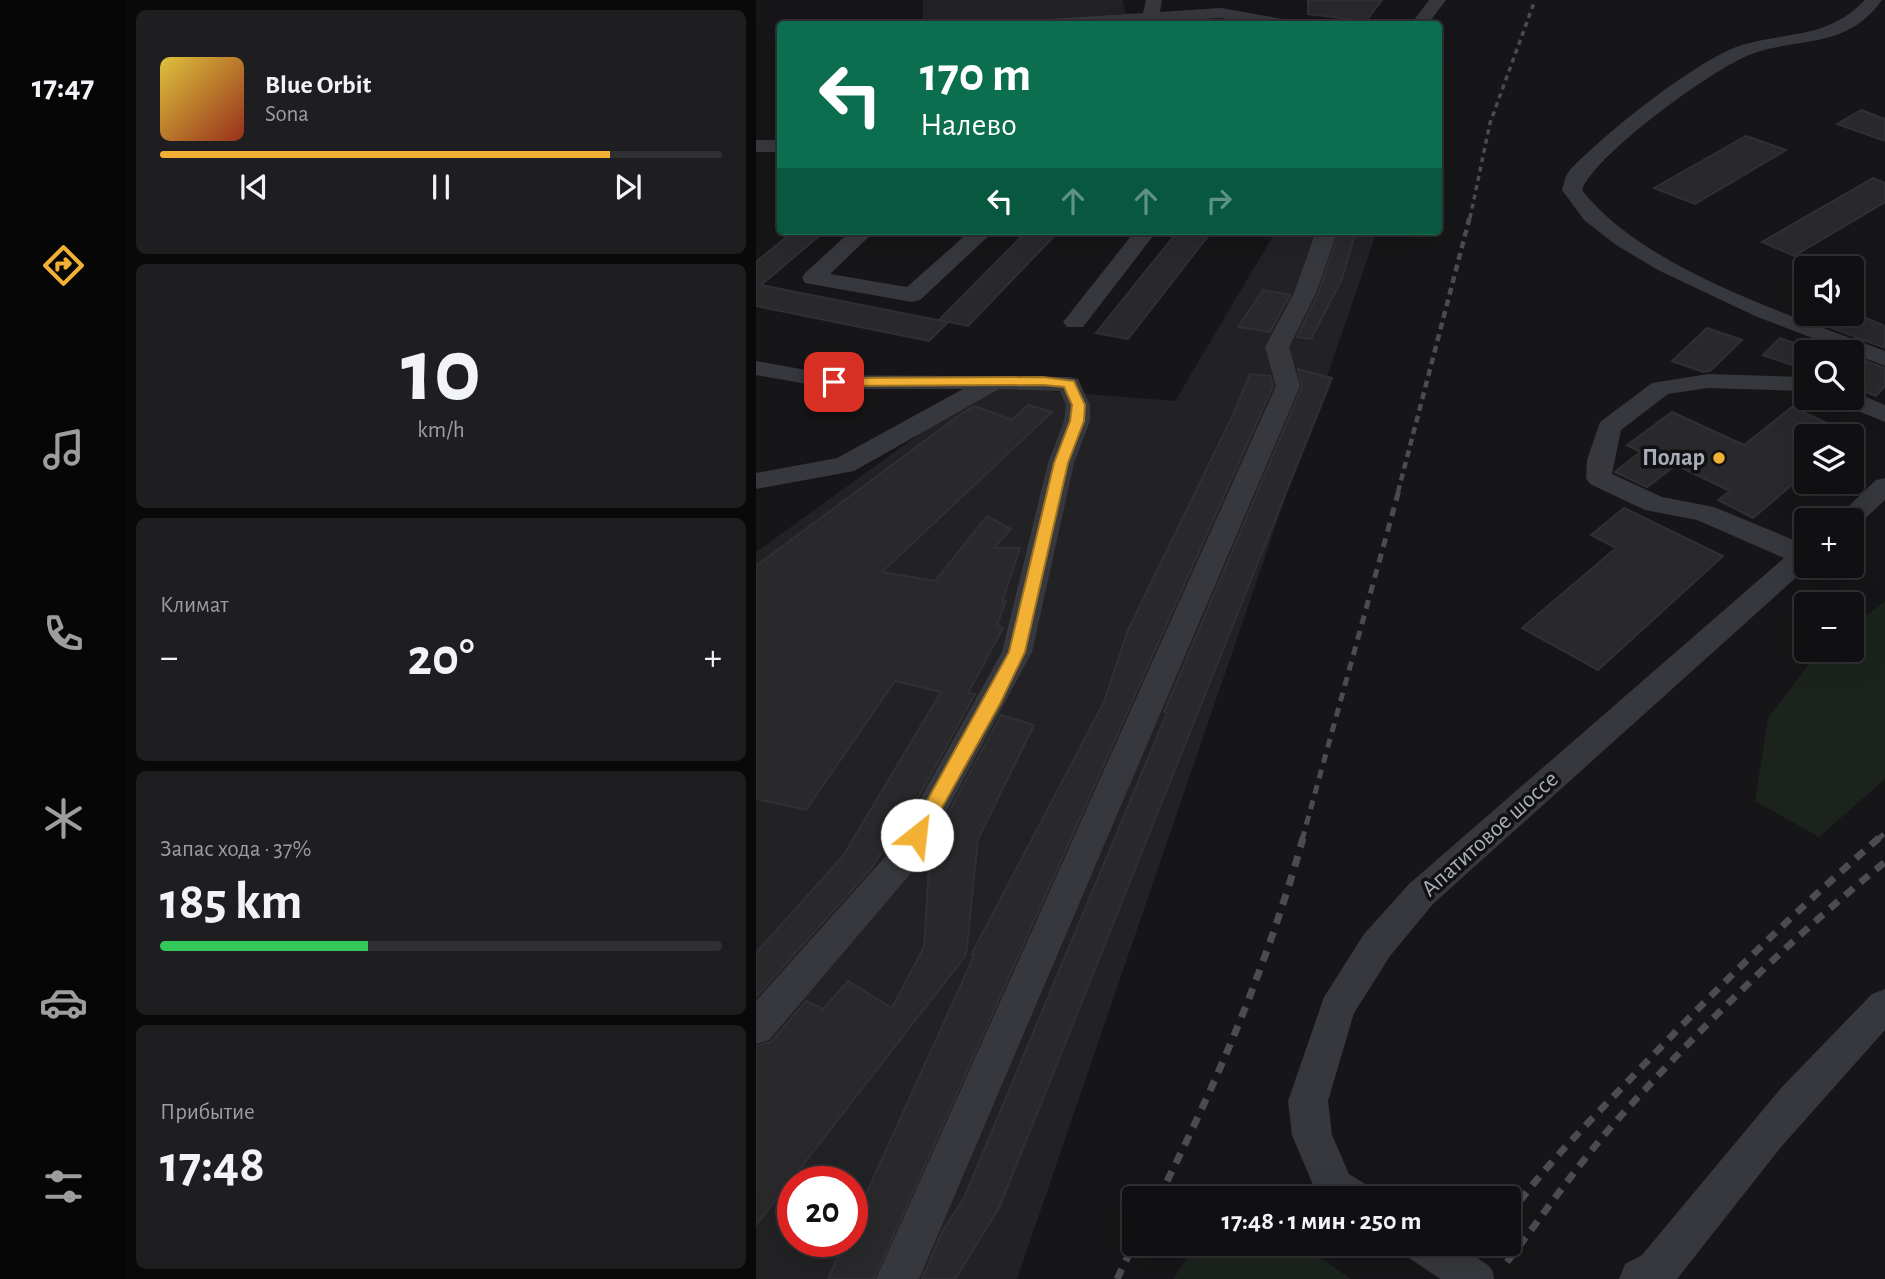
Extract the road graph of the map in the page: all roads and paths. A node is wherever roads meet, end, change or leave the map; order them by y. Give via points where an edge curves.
1 (1154, 0) edge
2 (1438, 0) edge
3 (1874, 0) edge
4 (1151, 18) junction
5 (1100, 21) edge
6 (1266, 21) edge
7 (1421, 21) edge
8 (756, 146) edge
9 (777, 146) edge
10 (859, 235) edge
11 (979, 235) edge
12 (1143, 235) edge
13 (1326, 235) edge
14 (1075, 322) dead end
15 (1885, 359) edge
16 (756, 368) edge
17 (994, 382) junction
18 (1794, 384) edge
19 (1864, 405) edge
20 (1885, 414) edge
21 (756, 481) edge
22 (1885, 486) edge
23 (1860, 508) edge
24 (1794, 550) edge
25 (1794, 565) edge
26 (1885, 1005) edge
27 (756, 1028) edge
28 (1340, 1186) edge
29 (1440, 1256) edge
30 (897, 1279) edge
31 (1475, 1279) edge
32 (1640, 1279) edge

1 - 4 street
2 - 7 street
3 - 15 street via 1841,29 1730,56 1653,108 1577,175 1572,190 1579,206 1606,229 1656,261 1731,298
4 - 5 street
4 - 6 street via 1221,13
8 - 9 street
10 - 11 street via 813,278 912,295
12 - 14 street
13 - 30 street via 1305,293 1277,346 1288,386
16 - 17 street via 834,382
17 - 21 street via 845,465
17 - 27 street via 1069,384 1078,405 1017,652 905,857
18 - 24 street via 1707,381 1661,388 1609,427 1599,478 1655,504 1704,513
19 - 20 street
22 - 23 street
25 - 28 street, Апатитовое шоссе via 1421,894 1377,944 1337,1008 1308,1101 1312,1135
26 - 32 street via 1758,1143 1657,1270
29 - 31 street, bridge

